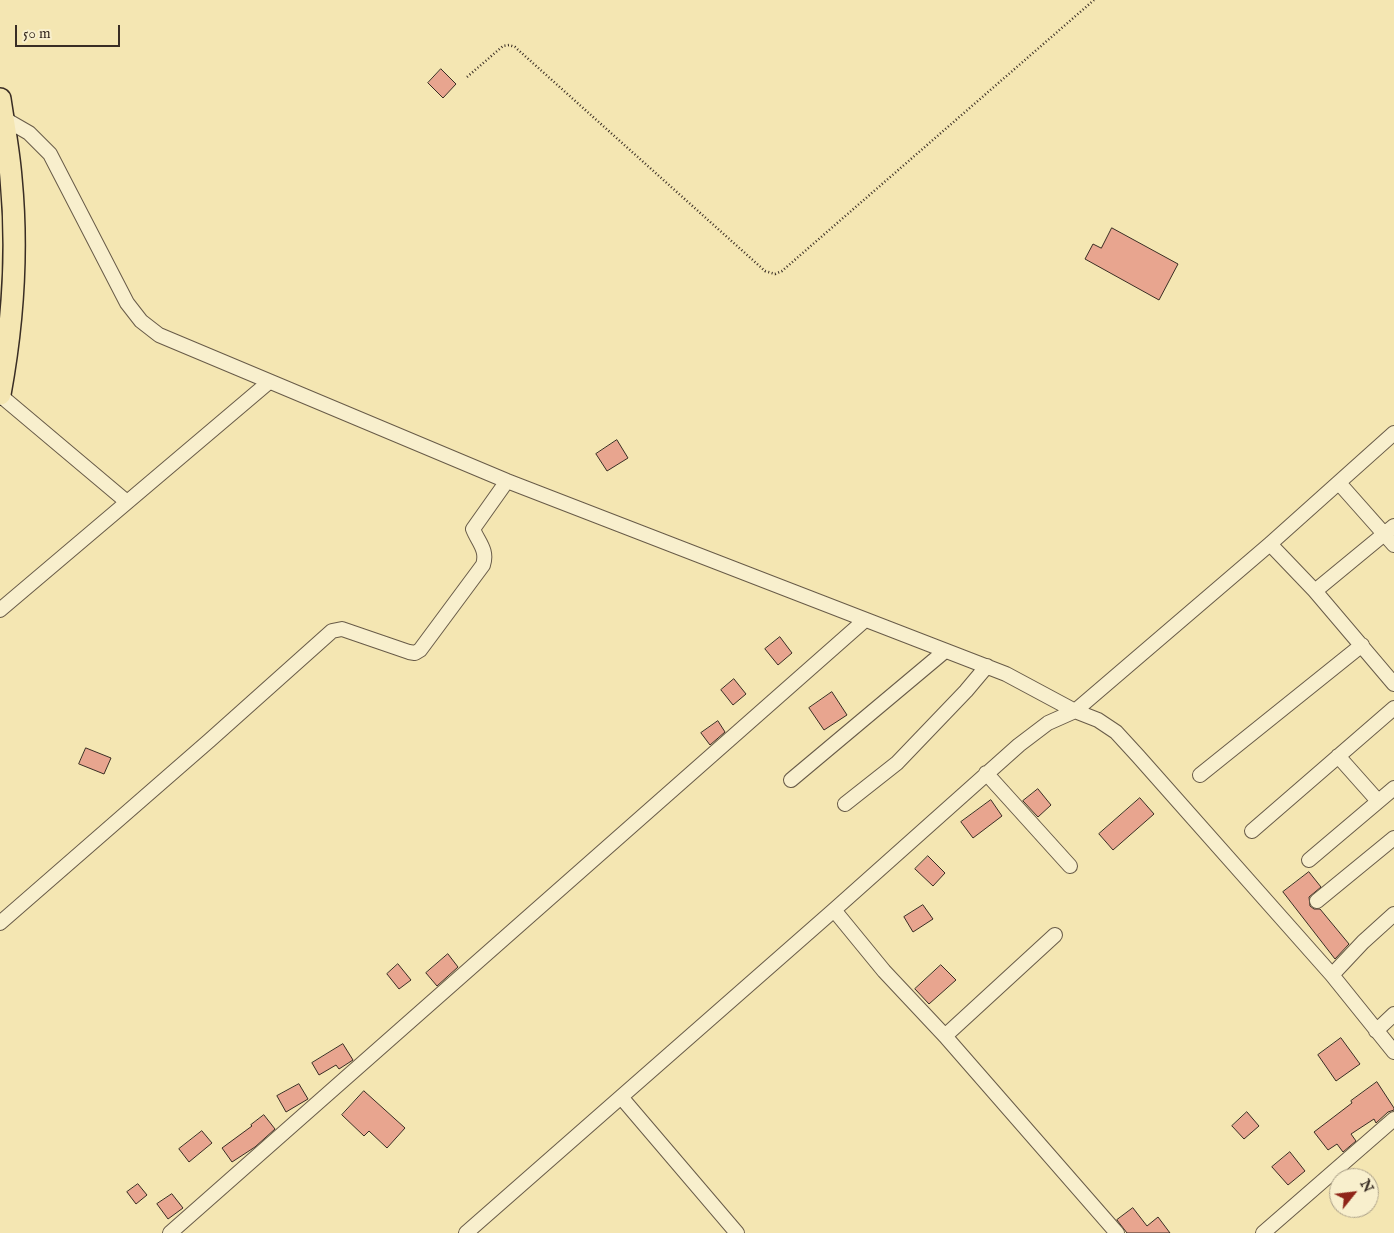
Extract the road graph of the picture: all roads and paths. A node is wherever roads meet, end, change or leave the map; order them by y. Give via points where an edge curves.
1 (1094, 0) edge
2 (467, 77) dead end
3 (1, 108) edge
4 (269, 382) junction
5 (0, 395) edge
6 (1394, 433) edge
7 (507, 482) junction
8 (1339, 483) junction
9 (127, 502) junction
10 (1389, 530) edge
11 (1270, 544) junction
12 (1394, 544) edge
13 (1315, 591) junction
14 (0, 610) edge
15 (865, 620) junction
16 (1362, 645) junction
17 (944, 651) junction
18 (987, 666) junction
19 (1394, 684) edge
20 (1394, 708) edge
21 (1075, 711) junction
22 (1338, 756) junction
23 (986, 773) junction
24 (1200, 775) dead end
25 (791, 780) dead end
26 (1394, 788) edge
27 (1378, 802) junction
28 (845, 804) dead end
29 (1252, 831) dead end
30 (1394, 838) edge
31 (1309, 860) dead end
32 (1070, 866) dead end
33 (1317, 901) dead end
34 (834, 910) junction
35 (1394, 914) edge
36 (0, 923) edge
37 (1055, 935) dead end
38 (1332, 975) junction
39 (1394, 1014) edge
40 (1376, 1031) junction
41 (946, 1036) junction
42 (1394, 1052) edge
43 (620, 1097) junction
44 (1394, 1119) edge
45 (170, 1233) edge
46 (466, 1233) edge
47 (737, 1233) edge
48 (1117, 1233) edge
49 (1263, 1233) edge

1 - 2 path via 775,274 765,271 516,47 503,46
3 - 4 street via 50,154 127,303 141,321 159,335
3 - 5 highway via 11,179 14,272 10,334
4 - 7 street
4 - 9 street
5 - 9 street
6 - 8 street
7 - 15 street
7 - 36 street via 473,529 484,548 486,558 483,565 420,650 409,652 342,629 332,631
8 - 10 street
8 - 11 street
9 - 14 street
10 - 12 street
10 - 13 street
11 - 13 street
11 - 21 street
13 - 16 street
15 - 17 street
15 - 45 street
16 - 19 street
16 - 24 street
17 - 18 street
17 - 25 street
18 - 21 street
18 - 28 street via 897,763
20 - 22 street
21 - 23 street via 1048,723
21 - 38 street via 1116,732
22 - 27 street
22 - 29 street
23 - 32 street
23 - 34 street
26 - 27 street
27 - 31 street
30 - 33 street
34 - 41 street via 884,971
34 - 43 street
35 - 38 street
37 - 41 street
38 - 40 street
39 - 40 street
40 - 42 street
41 - 48 street
43 - 46 street
43 - 47 street
44 - 49 street

